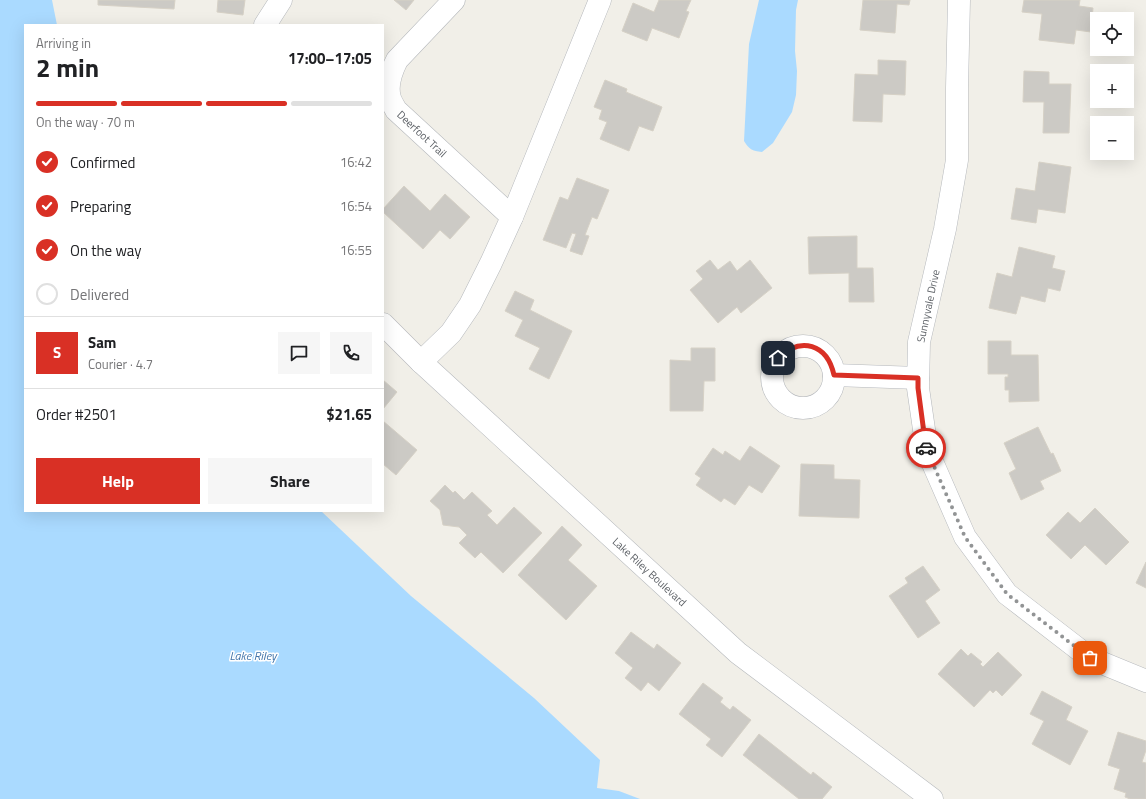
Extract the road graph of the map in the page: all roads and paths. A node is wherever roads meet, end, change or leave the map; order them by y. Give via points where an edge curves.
1 (280, 0) edge
2 (454, 0) edge
3 (600, 0) edge
4 (959, 0) edge
5 (266, 24) edge
6 (512, 217) junction
7 (384, 325) edge
8 (421, 362) junction
9 (834, 375) dead end
10 (918, 378) junction
11 (1146, 682) edge
12 (932, 799) edge

1 - 5 street
2 - 6 street, Deerfoot Trail via 397,60 389,84 390,98 396,110
3 - 6 street
4 - 10 street, Sunnyvale Drive via 957,160 920,342
6 - 8 street via 470,305 452,333
7 - 8 street, Lake Riley Boulevard
8 - 12 street, Lake Riley Boulevard via 738,653
9 - 10 street
10 - 11 street, Sunnyvale Drive via 926,450 965,537 1007,594 1090,658

